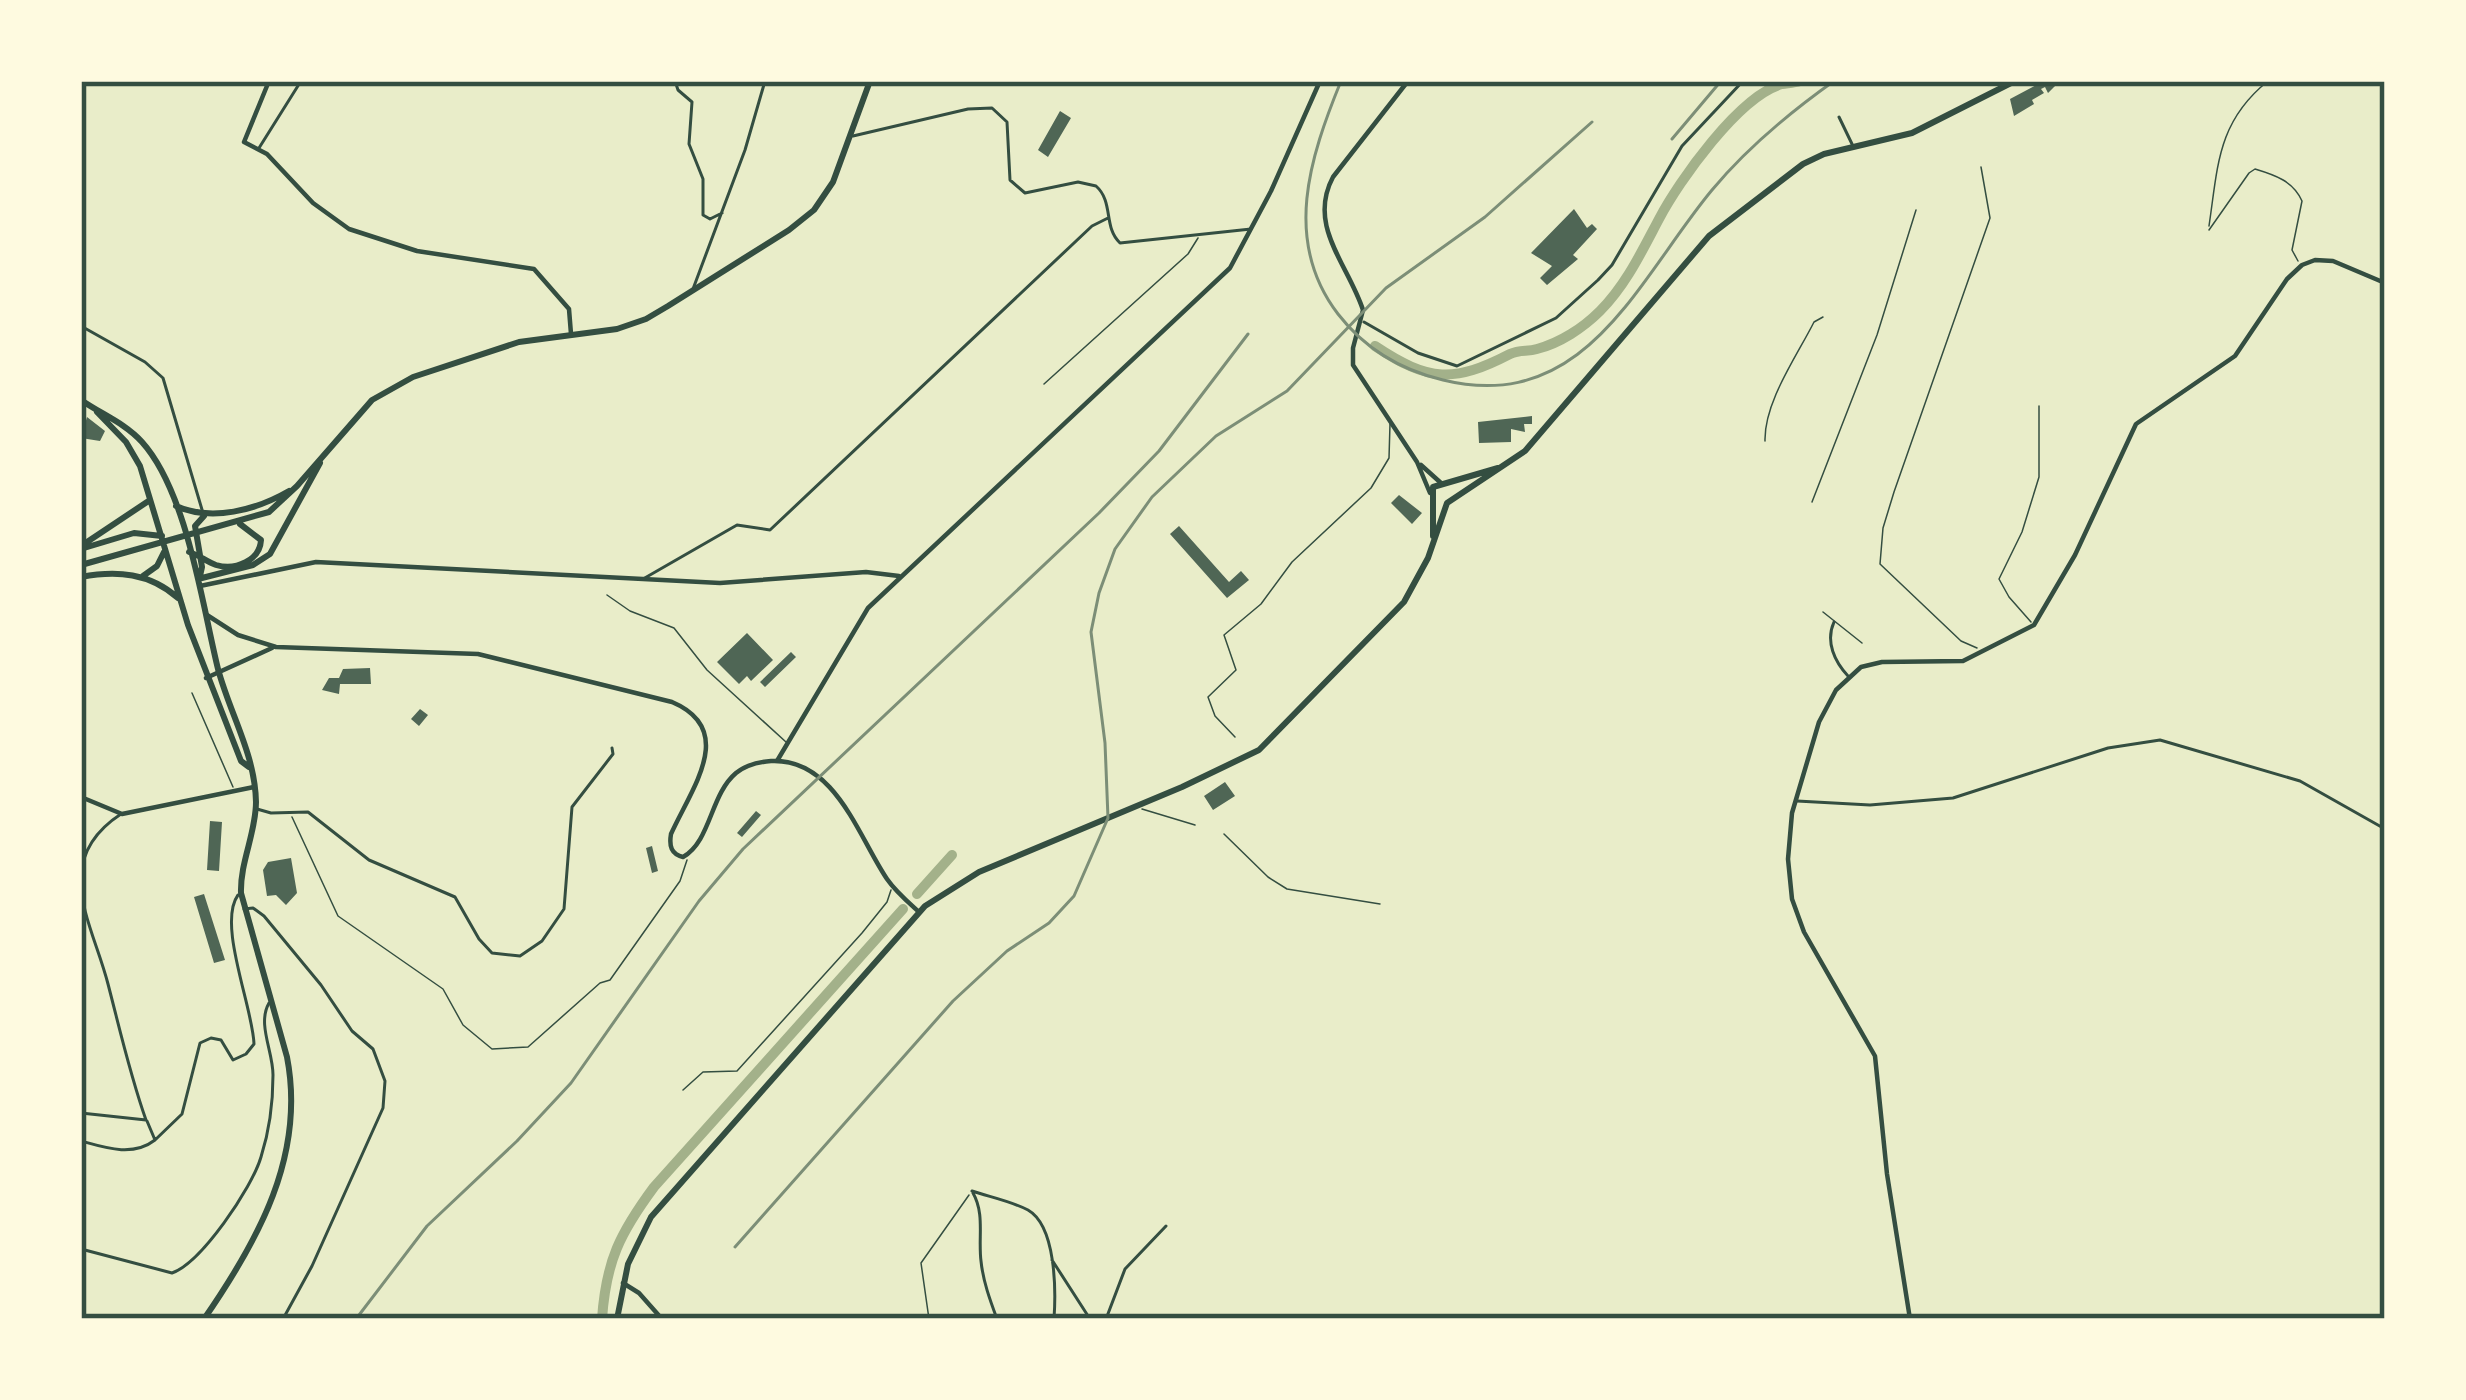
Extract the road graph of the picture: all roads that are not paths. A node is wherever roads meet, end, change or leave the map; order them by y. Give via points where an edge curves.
1 (269, 81) edge
2 (301, 81) edge
3 (675, 81) edge
4 (765, 81) edge
5 (870, 81) edge
6 (1320, 81) edge
7 (1408, 81) edge
8 (1743, 81) edge
9 (2015, 81) edge
10 (2268, 81) edge
11 (2286, 81) edge
12 (2338, 81) edge
13 (1840, 117) dead end
14 (851, 136) junction
15 (1852, 146) junction
16 (258, 149) junction
17 (1981, 167) dead end
18 (1916, 210) dead end
19 (722, 213) junction
20 (1108, 218) junction
21 (1252, 229) junction
22 (1200, 235) junction
23 (2302, 265) junction
24 (2385, 283) edge
25 (692, 290) junction
26 (1822, 316) dead end
27 (1362, 322) junction
28 (81, 326) edge
29 (571, 334) junction
30 (1044, 384) dead end
31 (81, 400) edge
32 (2038, 406) dead end
33 (95, 409) junction
34 (1390, 423) junction
35 (1765, 441) dead end
36 (324, 455) junction
37 (1417, 462) junction
38 (1505, 466) junction
39 (1443, 484) junction
40 (297, 486) junction
41 (1431, 495) junction
42 (150, 500) junction
43 (1448, 501) junction
44 (1812, 502) dead end
45 (259, 504) junction
46 (175, 506) junction
47 (131, 512) junction
48 (203, 516) junction
49 (261, 516) junction
50 (237, 522) junction
51 (134, 532) junction
52 (161, 536) junction
53 (1433, 546) junction
54 (81, 547) edge
55 (166, 549) junction
56 (189, 552) junction
57 (201, 556) junction
58 (102, 557) junction
59 (81, 565) edge
60 (103, 574) junction
61 (143, 576) junction
62 (899, 576) junction
63 (81, 577) edge
64 (642, 580) junction
65 (199, 583) junction
66 (607, 595) dead end
67 (180, 601) junction
68 (1822, 612) dead end
69 (207, 615) junction
70 (1834, 622) junction
71 (2034, 625) junction
72 (1862, 643) dead end
73 (275, 647) junction
74 (1982, 653) junction
75 (219, 673) junction
76 (1848, 676) junction
77 (206, 678) junction
78 (192, 693) dead end
79 (1235, 737) dead end
80 (787, 743) junction
81 (612, 748) dead end
82 (777, 761) junction
83 (249, 766) junction
84 (254, 787) junction
85 (234, 790) junction
86 (81, 796) edge
87 (1796, 801) junction
88 (1133, 807) junction
89 (255, 809) junction
90 (291, 812) junction
91 (122, 814) junction
92 (1195, 825) dead end
93 (2385, 829) edge
94 (1224, 834) dead end
95 (686, 856) junction
96 (893, 886) junction
97 (241, 893) junction
98 (1380, 904) dead end
99 (244, 909) junction
100 (919, 911) junction
101 (270, 1001) junction
102 (683, 1090) dead end
103 (81, 1113) edge
104 (146, 1120) junction
105 (154, 1140) junction
106 (81, 1141) edge
107 (972, 1191) junction
108 (1166, 1226) dead end
109 (81, 1249) edge
110 (1052, 1260) junction
111 (622, 1283) junction
112 (204, 1319) edge
113 (283, 1319) edge
114 (617, 1319) edge
115 (662, 1319) edge
116 (929, 1319) edge
117 (997, 1319) edge
118 (1054, 1319) edge
119 (1090, 1319) edge
120 (1106, 1319) edge
121 (1910, 1319) edge

1 - 16 main road via 244,138
2 - 16 street
3 - 19 street via 692,102 689,144 703,178 703,215
4 - 19 street
5 - 14 main road
6 - 21 main road
7 - 27 main road via 1324,194 1326,230
8 - 27 street via 1682,146 1612,265 1556,318 1457,366
9 - 15 main road via 1912,133
10 - 23 lane via 2232,118 2222,143 2209,230 2252,170 2278,177 2302,201 2291,250
11 - 12 lane
13 - 15 street
14 - 20 street via 992,108 1007,122 1015,188 1033,193 1091,183 1105,195
14 - 25 main road via 814,209
15 - 38 main road via 1803,164 1708,236
16 - 29 main road via 349,229 434,254 534,269 568,309
17 - 74 lane via 1990,218 1882,528 1880,564
18 - 44 lane
19 - 25 street
20 - 22 street via 1120,243
20 - 64 street via 770,530 737,525
21 - 22 street
21 - 62 main road via 1202,297
22 - 30 lane
23 - 24 main road via 2333,261
23 - 71 main road via 2235,356 2136,424
25 - 29 main road via 646,319
26 - 35 lane via 1778,395
27 - 34 main road via 1353,365
28 - 48 street via 165,381
29 - 36 main road via 496,349 396,385
31 - 33 main road
32 - 71 lane via 2039,477 1999,579
33 - 42 main road via 134,453
33 - 46 main road via 142,442
34 - 37 main road
34 - 79 lane via 1389,458 1371,488 1224,635 1236,670 1208,698
36 - 40 main road
36 - 65 main road via 270,554
37 - 39 main road
37 - 41 main road
38 - 39 main road
38 - 43 main road
39 - 41 main road
39 - 43 main road
40 - 45 main road
40 - 49 main road
41 - 43 main road via 1437,504
41 - 53 main road
42 - 47 main road
42 - 52 main road
43 - 53 main road
45 - 48 main road
45 - 49 main road
46 - 48 main road
46 - 56 main road
47 - 51 main road
47 - 54 main road
48 - 57 main road via 195,526
49 - 50 main road
50 - 57 main road via 259,536 258,556 224,566
50 - 58 main road
51 - 52 main road
51 - 54 main road
52 - 55 main road
53 - 88 main road via 1404,602 1258,750
55 - 61 main road
55 - 67 main road
56 - 57 main road
56 - 65 main road
57 - 65 main road
58 - 59 main road
58 - 60 main road
60 - 61 main road
60 - 63 main road
61 - 67 main road
62 - 64 main road
62 - 80 main road via 859,619
64 - 65 main road via 316,562
65 - 69 main road
66 - 80 lane via 674,628
67 - 77 main road
68 - 70 lane
69 - 73 main road
69 - 75 main road
70 - 72 lane
70 - 76 street via 1832,659
71 - 74 main road
73 - 75 main road
73 - 95 main road via 478,654 684,707 708,742 670,839 674,854
74 - 76 main road via 1955,662 1882,662
75 - 77 main road
75 - 83 main road
76 - 87 main road via 1819,722
77 - 83 main road
78 - 85 lane
80 - 82 main road
81 - 90 street via 572,807 564,909 520,956 493,953 454,897 369,860 312,814
82 - 95 main road via 731,778
82 - 96 main road via 829,786
83 - 84 main road
84 - 85 main road
84 - 89 main road
85 - 91 main road
86 - 91 main road
87 - 93 street via 1941,800 2108,748 2161,740 2300,781
87 - 121 main road via 1792,899 1875,1056
88 - 92 lane
88 - 100 main road via 963,879
89 - 90 street
89 - 97 main road
90 - 95 lane via 338,916 443,989 459,1019 492,1049 522,1049 610,980 685,873
91 - 104 street via 90,844 82,907
94 - 98 lane via 1287,889
96 - 100 main road
96 - 102 lane via 862,933 737,1071 703,1072
97 - 99 main road
97 - 105 street via 232,903 233,928 254,1044 233,1060 220,1040 200,1043 182,1114
99 - 101 main road
99 - 113 street via 260,912 277,931 373,1049 385,1081 380,1115
100 - 111 main road via 651,1217
101 - 109 street via 264,1021 273,1075 261,1156 218,1230 172,1273
101 - 112 main road via 292,1082 288,1146 262,1223
103 - 104 street
104 - 105 street
105 - 106 street via 131,1150
107 - 110 street via 1030,1211
107 - 116 lane via 921,1263
107 - 117 street
108 - 120 street via 1125,1269
110 - 118 street
110 - 119 street
111 - 114 main road
111 - 115 main road

